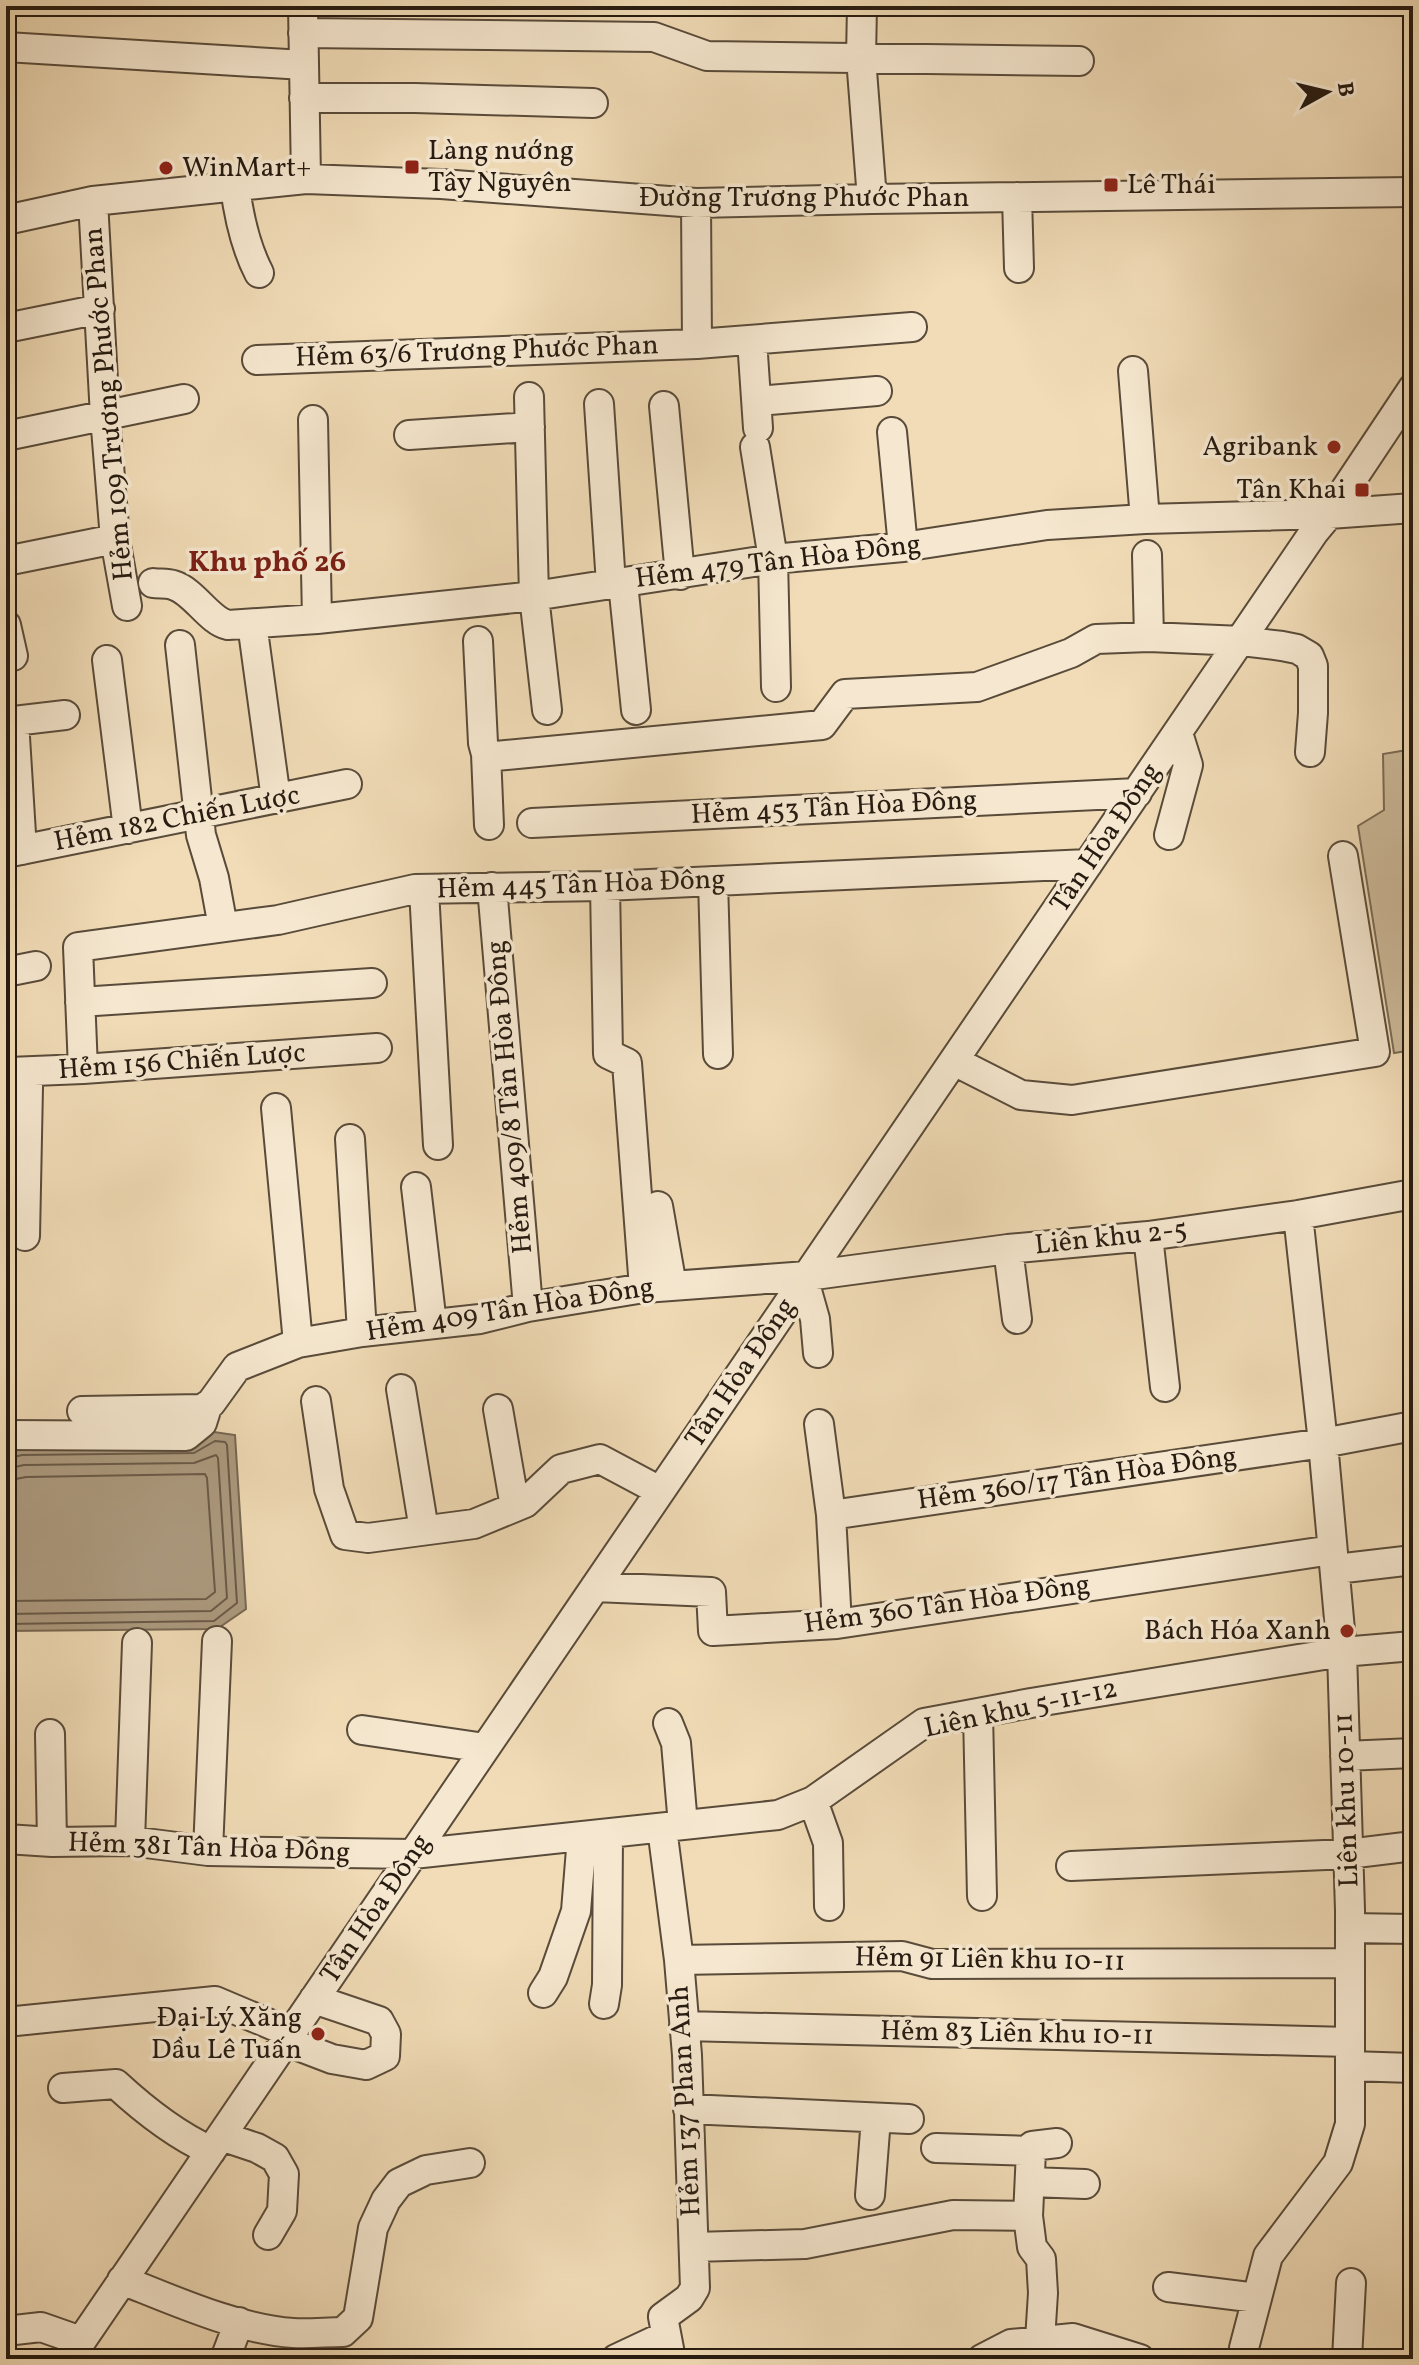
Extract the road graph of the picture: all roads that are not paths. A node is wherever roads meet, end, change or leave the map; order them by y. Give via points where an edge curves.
1 (862, 6) edge
2 (303, 19) edge
3 (6, 47) edge
4 (861, 58) junction
5 (1079, 61) dead end
6 (304, 65) junction
7 (304, 98) junction
8 (593, 103) dead end
9 (306, 179) junction
10 (235, 187) junction
11 (1413, 192) edge
12 (1017, 197) junction
13 (872, 199) junction
14 (93, 201) junction
15 (696, 203) junction
16 (6, 220) edge
17 (1019, 268) dead end
18 (259, 273) dead end
19 (100, 309) junction
20 (912, 327) dead end
21 (6, 328) edge
22 (752, 340) junction
23 (697, 344) junction
24 (257, 360) dead end
25 (1133, 371) dead end
26 (1413, 388) edge
27 (877, 391) dead end
28 (529, 397) dead end
29 (184, 399) dead end
30 (599, 404) dead end
31 (664, 406) dead end
32 (105, 416) junction
33 (313, 420) dead end
34 (756, 425) junction
35 (530, 427) junction
36 (892, 432) dead end
37 (409, 435) dead end
38 (6, 436) edge
39 (1413, 508) edge
40 (1329, 514) junction
41 (1145, 519) junction
42 (115, 539) junction
43 (903, 547) junction
44 (1147, 555) dead end
45 (773, 559) junction
46 (6, 561) edge
47 (680, 575) junction
48 (153, 583) dead end
49 (617, 584) junction
50 (534, 596) junction
51 (127, 606) dead end
52 (317, 619) junction
53 (6, 625) edge
54 (1149, 637) junction
55 (254, 638) dead end
56 (478, 641) dead end
57 (1242, 641) junction
58 (180, 645) dead end
59 (13, 656) dead end
60 (107, 660) dead end
61 (776, 687) dead end
62 (547, 710) dead end
63 (636, 710) dead end
64 (65, 715) dead end
65 (1178, 733) junction
66 (1310, 752) dead end
67 (486, 754) junction
68 (347, 784) dead end
69 (1137, 793) junction
70 (276, 799) junction
71 (198, 813) junction
72 (532, 823) dead end
73 (489, 825) dead end
74 (128, 829) junction
75 (1169, 835) dead end
76 (14, 851) edge
77 (1343, 856) dead end
78 (1088, 864) junction
79 (713, 881) junction
80 (605, 886) junction
81 (492, 887) junction
82 (424, 890) junction
83 (223, 927) junction
84 (36, 966) dead end
85 (6, 972) edge
86 (372, 983) dead end
87 (80, 1002) junction
88 (377, 1048) dead end
89 (718, 1054) dead end
90 (954, 1061) junction
91 (83, 1069) junction
92 (25, 1072) junction
93 (6, 1094) edge
94 (276, 1108) dead end
95 (350, 1139) dead end
96 (438, 1145) dead end
97 (416, 1187) dead end
98 (1413, 1194) edge
99 (658, 1206) dead end
100 (1298, 1215) junction
101 (25, 1236) dead end
102 (1148, 1236) junction
103 (1008, 1249) junction
104 (806, 1278) junction
105 (672, 1286) junction
106 (644, 1288) junction
107 (528, 1307) junction
108 (1017, 1319) dead end
109 (432, 1324) junction
110 (362, 1332) junction
111 (298, 1343) junction
112 (818, 1353) dead end
113 (1165, 1387) dead end
114 (401, 1389) dead end
115 (316, 1401) dead end
116 (207, 1407) junction
117 (498, 1409) dead end
118 (82, 1411) dead end
119 (819, 1424) dead end
120 (1413, 1426) edge
121 (6, 1435) edge
122 (1323, 1443) junction
123 (660, 1491) junction
124 (515, 1507) junction
125 (831, 1515) junction
126 (424, 1530) junction
127 (1334, 1559) junction
128 (1413, 1560) edge
129 (595, 1587) junction
130 (837, 1624) junction
131 (217, 1641) dead end
132 (137, 1643) dead end
133 (1413, 1646) edge
134 (1342, 1652) junction
135 (978, 1713) junction
136 (668, 1723) dead end
137 (362, 1730) dead end
138 (50, 1734) dead end
139 (485, 1748) junction
140 (1413, 1753) edge
141 (1345, 1756) junction
142 (813, 1801) junction
143 (672, 1826) junction
144 (595, 1836) junction
145 (6, 1839) edge
146 (130, 1841) junction
147 (52, 1842) junction
148 (1413, 1846) edge
149 (208, 1851) junction
150 (413, 1854) junction
151 (1348, 1854) junction
152 (1071, 1866) dead end
153 (982, 1896) dead end
154 (829, 1906) dead end
155 (1350, 1928) junction
156 (1413, 1929) edge
157 (679, 1960) junction
158 (1350, 1963) junction
159 (543, 1993) dead end
160 (314, 1999) junction
161 (604, 2004) dead end
162 (6, 2022) edge
163 (684, 2026) junction
164 (288, 2037) junction
165 (1350, 2054) junction
166 (1413, 2068) edge
167 (63, 2088) dead end
168 (688, 2109) junction
169 (876, 2118) junction
170 (909, 2119) dead end
171 (216, 2144) junction
172 (936, 2148) dead end
173 (470, 2163) dead end
174 (1030, 2182) junction
175 (1085, 2184) dead end
176 (870, 2195) dead end
177 (1028, 2216) junction
178 (268, 2235) dead end
179 (694, 2247) junction
180 (122, 2280) junction
181 (1351, 2283) dead end
182 (1168, 2287) dead end
183 (1257, 2298) junction
184 (239, 2322) junction
185 (6, 2331) edge
186 (1050, 2346) edge
187 (668, 2347) edge
188 (75, 2350) edge
189 (225, 2359) edge
190 (616, 2359) edge
191 (982, 2359) edge
192 (1140, 2359) edge
193 (1245, 2359) edge
194 (1347, 2359) edge

1 - 4 street
2 - 4 street via 654,37 707,56
2 - 6 street
3 - 6 street
4 - 5 street
4 - 13 street
6 - 7 street
7 - 8 street
7 - 9 street
9 - 10 street, Đường Trương Phước Phan
9 - 15 street, Đường Trương Phước Phan
10 - 14 street, Đường Trương Phước Phan
10 - 18 street via 248,252
11 - 12 street, Đường Trương Phước Phan
12 - 13 street, Đường Trương Phước Phan
12 - 17 street
13 - 15 street, Đường Trương Phước Phan
14 - 16 street, Đường Trương Phước Phan
14 - 19 street, Hẻm 109 Trương Phước Phan
15 - 23 street
19 - 21 street
19 - 32 street, Hẻm 109 Trương Phước Phan
20 - 22 street, Hẻm 63/6 Trương Phước Phan
22 - 23 street, Hẻm 63/6 Trương Phước Phan
22 - 34 street
23 - 24 street, Hẻm 63/6 Trương Phước Phan
25 - 41 street
26 - 40 street, Tân Hòa Đông
27 - 34 street
28 - 35 street
29 - 32 street
30 - 49 street
31 - 47 street
32 - 38 street
32 - 42 street, Hẻm 109 Trương Phước Phan
33 - 52 street
34 - 45 street
35 - 37 street
35 - 50 street
36 - 43 street
39 - 40 street, Hẻm 479 Tân Hòa Đông
40 - 41 street, Hẻm 479 Tân Hòa Đông
40 - 57 street, Tân Hòa Đông
41 - 43 street, Hẻm 479 Tân Hòa Đông via 1047,525
42 - 46 street
42 - 51 street, Hẻm 109 Trương Phước Phan
43 - 45 street, Hẻm 479 Tân Hòa Đông
44 - 54 street
45 - 47 street, Hẻm 479 Tân Hòa Đông
45 - 61 street
47 - 49 street, Hẻm 479 Tân Hòa Đông
48 - 52 street, Hẻm 479 Tân Hòa Đông via 176,585 228,625
49 - 50 street, Hẻm 479 Tân Hòa Đông
49 - 63 street
50 - 52 street, Hẻm 479 Tân Hòa Đông
50 - 62 street
53 - 59 street
54 - 57 street
54 - 67 street via 1096,639 977,687 845,694 822,725
55 - 70 street
56 - 67 street
57 - 65 street, Tân Hòa Đông
57 - 66 street via 1297,649 1309,656 1314,682
58 - 71 street
60 - 74 street
64 - 76 street via 14,721
65 - 69 street, Tân Hòa Đông
65 - 75 street via 1188,765
67 - 73 street
68 - 70 street, Hẻm 182 Chiến Lược
69 - 72 street, Hẻm 453 Tân Hòa Đông
69 - 78 street, Tân Hòa Đông
70 - 71 street, Hẻm 182 Chiến Lược
71 - 74 street, Hẻm 182 Chiến Lược
71 - 83 street
74 - 76 street, Hẻm 182 Chiến Lược
77 - 90 street via 1375,1052 1072,1100 1021,1095
78 - 79 street, Hẻm 445 Tân Hòa Đông
78 - 90 street, Tân Hòa Đông
79 - 80 street, Hẻm 445 Tân Hòa Đông
79 - 89 street
80 - 81 street, Hẻm 445 Tân Hòa Đông
80 - 106 street via 608,1054 627,1063
81 - 82 street, Hẻm 445 Tân Hòa Đông
81 - 107 street, Hẻm 409/8 Tân Hòa Đông
82 - 83 street, Hẻm 445 Tân Hòa Đông
82 - 96 street
83 - 87 street, Hẻm 445 Tân Hòa Đông via 78,947
84 - 85 street
86 - 87 street
87 - 91 street
88 - 91 street, Hẻm 156 Chiến Lược
90 - 104 street, Tân Hòa Đông
91 - 92 street, Hẻm 156 Chiến Lược
92 - 93 street, Hẻm 156 Chiến Lược via 9,1072
92 - 101 street
94 - 111 street
95 - 110 street
97 - 109 street
98 - 100 street, Liên khu 2-5
99 - 105 street
100 - 102 street, Liên khu 2-5
100 - 122 street, Liên khu 10-11
102 - 103 street, Liên khu 2-5
102 - 113 street
103 - 104 street, Liên khu 2-5
103 - 108 street
104 - 105 street, Hẻm 409 Tân Hòa Đông
104 - 112 street
104 - 123 street, Tân Hòa Đông
105 - 106 street, Hẻm 409 Tân Hòa Đông
106 - 107 street, Hẻm 409 Tân Hòa Đông
107 - 109 street, Hẻm 409 Tân Hòa Đông
109 - 110 street, Hẻm 409 Tân Hòa Đông
110 - 111 street, Hẻm 409 Tân Hòa Đông
111 - 116 street, Hẻm 409 Tân Hòa Đông via 237,1367
114 - 126 street
115 - 126 street via 329,1489 345,1535 368,1538
116 - 118 street
116 - 121 street via 202,1423 186,1436
117 - 124 street
119 - 125 street
120 - 122 street, Hẻm 360/17 Tân Hòa Đông
122 - 125 street, Hẻm 360/17 Tân Hòa Đông
122 - 127 street, Liên khu 10-11
123 - 124 street via 600,1459 561,1469
123 - 129 street, Tân Hòa Đông
124 - 126 street via 474,1524
125 - 130 street
127 - 128 street, Hẻm 360 Tân Hòa Đông
127 - 130 street, Hẻm 360 Tân Hòa Đông
127 - 134 street, Liên khu 10-11
129 - 130 street, Hẻm 360 Tân Hòa Đông via 711,1592 713,1631
129 - 139 street, Tân Hòa Đông
131 - 149 street
132 - 146 street
133 - 134 street, Liên khu 5-11-12
134 - 135 street, Liên khu 5-11-12
134 - 141 street, Liên khu 10-11
135 - 142 street, Liên khu 5-11-12 via 924,1723
135 - 153 street
136 - 143 street, Hẻm 137 Phan Anh via 676,1743
137 - 139 street
138 - 147 street
139 - 150 street, Tân Hòa Đông
140 - 141 street
141 - 151 street, Liên khu 10-11
142 - 143 street, Liên khu 5-11-12 via 778,1815
142 - 154 street via 828,1843
143 - 144 street, Liên khu 5-11-12
143 - 157 street, Hẻm 137 Phan Anh
144 - 150 street, Liên khu 5-11-12
144 - 159 street via 576,1911
144 - 161 street via 607,1985
145 - 147 street, Hẻm 381 Tân Hòa Đông
146 - 147 street, Hẻm 381 Tân Hòa Đông
146 - 149 street, Hẻm 381 Tân Hòa Đông
148 - 151 street
149 - 150 street, Hẻm 381 Tân Hòa Đông
150 - 160 street, Tân Hòa Đông
151 - 152 street
151 - 155 street, Liên khu 10-11
155 - 156 street
155 - 158 street, Liên khu 10-11
157 - 158 street, Hẻm 91 Liên khu 10-11 via 902,1956 932,1964
157 - 163 street, Hẻm 137 Phan Anh
158 - 165 street, Liên khu 10-11
160 - 164 street, Tân Hòa Đông
160 - 164 street via 379,2021 386,2034 385,2056 366,2065 332,2059
162 - 164 street via 215,2001
163 - 165 street, Hẻm 83 Liên khu 10-11
163 - 168 street, Hẻm 137 Phan Anh
164 - 171 street, Tân Hòa Đông
165 - 166 street, Hẻm 83 Liên khu 10-11
165 - 183 street, Liên khu 10-11 via 1350,2124 1338,2163 1268,2256
167 - 171 street via 116,2084 199,2145
168 - 169 street
168 - 179 street, Hẻm 137 Phan Anh
169 - 170 street
169 - 176 street
171 - 178 street via 257,2148 275,2158 284,2174 282,2211
171 - 180 street, Tân Hòa Đông
172 - 174 street via 1044,2147
173 - 184 street via 426,2170 399,2183 386,2200 373,2228 358,2318 343,2332 291,2333
174 - 175 street
174 - 177 street
177 - 179 street via 953,2215 805,2244
177 - 186 street via 1032,2247 1041,2259
179 - 187 street, Hẻm 137 Phan Anh via 695,2288 680,2307 663,2317
180 - 184 street
180 - 188 street, Tân Hòa Đông
181 - 194 street
182 - 183 street
183 - 193 street, Liên khu 10-11
184 - 189 street
185 - 188 street via 41,2327
186 - 191 street via 1011,2344
186 - 192 street via 1073,2338
187 - 190 street

